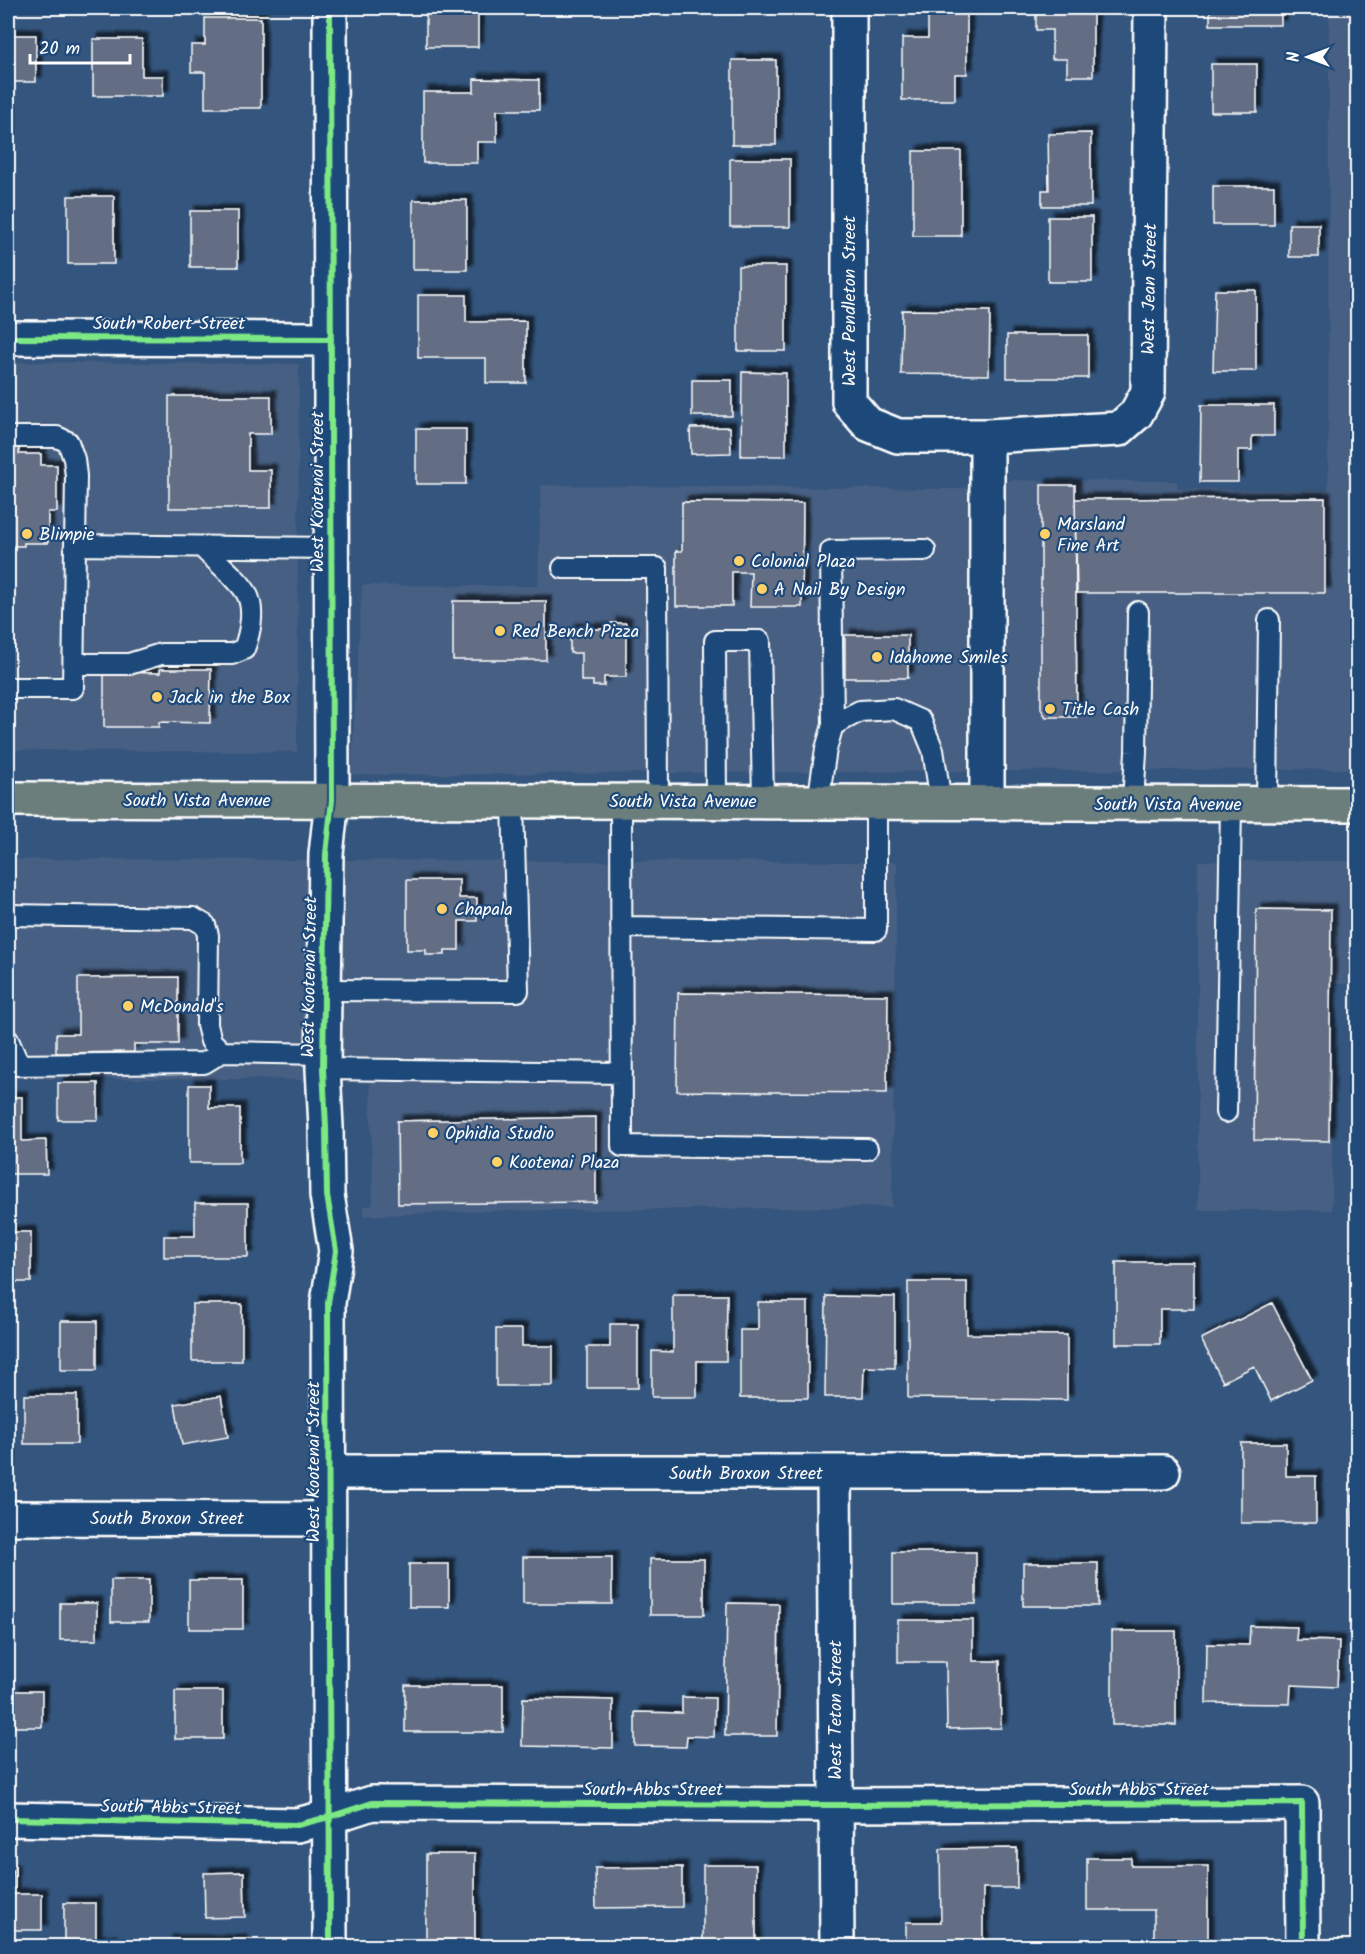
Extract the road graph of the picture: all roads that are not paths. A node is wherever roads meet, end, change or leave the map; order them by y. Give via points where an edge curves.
1 (330, 8) edge
2 (849, 8) edge
3 (1151, 8) edge
4 (8, 338) edge
5 (331, 339) junction
6 (987, 436) junction
7 (8, 437) edge
8 (76, 545) junction
9 (202, 547) junction
10 (332, 548) junction
11 (925, 550) dead end
12 (563, 568) dead end
13 (1138, 612) dead end
14 (1269, 621) dead end
15 (74, 664) junction
16 (8, 688) edge
17 (833, 725) junction
18 (8, 799) edge
19 (332, 800) junction
20 (513, 801) junction
21 (621, 801) junction
22 (658, 801) junction
23 (716, 801) junction
24 (764, 801) junction
25 (818, 802) junction
26 (876, 802) junction
27 (941, 802) junction
28 (987, 802) junction
29 (1134, 803) junction
30 (1231, 804) junction
31 (1267, 804) junction
32 (1358, 804) edge
33 (8, 915) edge
34 (621, 927) junction
35 (325, 990) junction
36 (8, 1040) edge
37 (222, 1052) junction
38 (323, 1062) junction
39 (13, 1065) edge
40 (622, 1073) junction
41 (1226, 1112) dead end
42 (867, 1149) dead end
43 (328, 1472) junction
44 (1164, 1472) dead end
45 (834, 1473) junction
46 (8, 1518) edge
47 (327, 1519) junction
48 (836, 1805) junction
49 (329, 1817) junction
50 (8, 1819) edge
51 (330, 1947) edge
52 (837, 1947) edge
53 (1303, 1947) edge

1 - 5 street, West Kootenai Street
2 - 6 street, West Pendleton Street via 849,402 868,424 898,436
3 - 6 street, West Jean Street via 1148,392 1136,414 1119,429
4 - 5 street, South Robert Street
5 - 10 street, West Kootenai Street
6 - 28 street
7 - 8 lane via 57,437 68,442 76,476
8 - 9 lane
8 - 15 lane
9 - 10 lane
9 - 15 lane via 247,593 250,632 244,649 232,654 160,654 129,664
10 - 19 street, West Kootenai Street
11 - 17 lane via 831,551
12 - 22 lane via 657,568
13 - 29 lane
14 - 31 lane
15 - 16 lane via 73,688
17 - 25 lane
17 - 27 lane via 860,711 894,709 921,721 933,750
18 - 19 main road, South Vista Avenue
19 - 20 main road, South Vista Avenue
19 - 35 street, West Kootenai Street via 326,854
20 - 21 main road, South Vista Avenue
20 - 35 lane via 518,991
21 - 22 main road, South Vista Avenue
21 - 34 lane
22 - 23 main road, South Vista Avenue
23 - 24 main road, South Vista Avenue
23 - 24 lane via 715,641 760,641
24 - 25 main road, South Vista Avenue
25 - 26 main road, South Vista Avenue
26 - 27 main road, South Vista Avenue
26 - 34 lane via 876,930
27 - 28 main road, South Vista Avenue
28 - 29 main road, South Vista Avenue
29 - 30 main road, South Vista Avenue
30 - 31 main road, South Vista Avenue
30 - 41 lane
31 - 32 main road, South Vista Avenue
33 - 37 lane via 193,918 205,925 207,1025 211,1041
34 - 40 lane
35 - 38 street, West Kootenai Street
36 - 39 lane
37 - 38 lane
37 - 39 lane via 204,1063
38 - 40 lane
38 - 43 street, West Kootenai Street via 327,1195 336,1251 328,1303
40 - 42 lane via 622,1146
43 - 45 street, South Broxon Street
43 - 47 street, West Kootenai Street
44 - 45 street, South Broxon Street
45 - 48 street, West Teton Street
46 - 47 street, South Broxon Street
47 - 49 street, West Kootenai Street
48 - 49 street, South Abbs Street via 372,1803
48 - 52 street, West Teton Street
48 - 53 street, South Abbs Street via 1302,1803
49 - 50 street, South Abbs Street via 297,1825
49 - 51 street, West Kootenai Street

